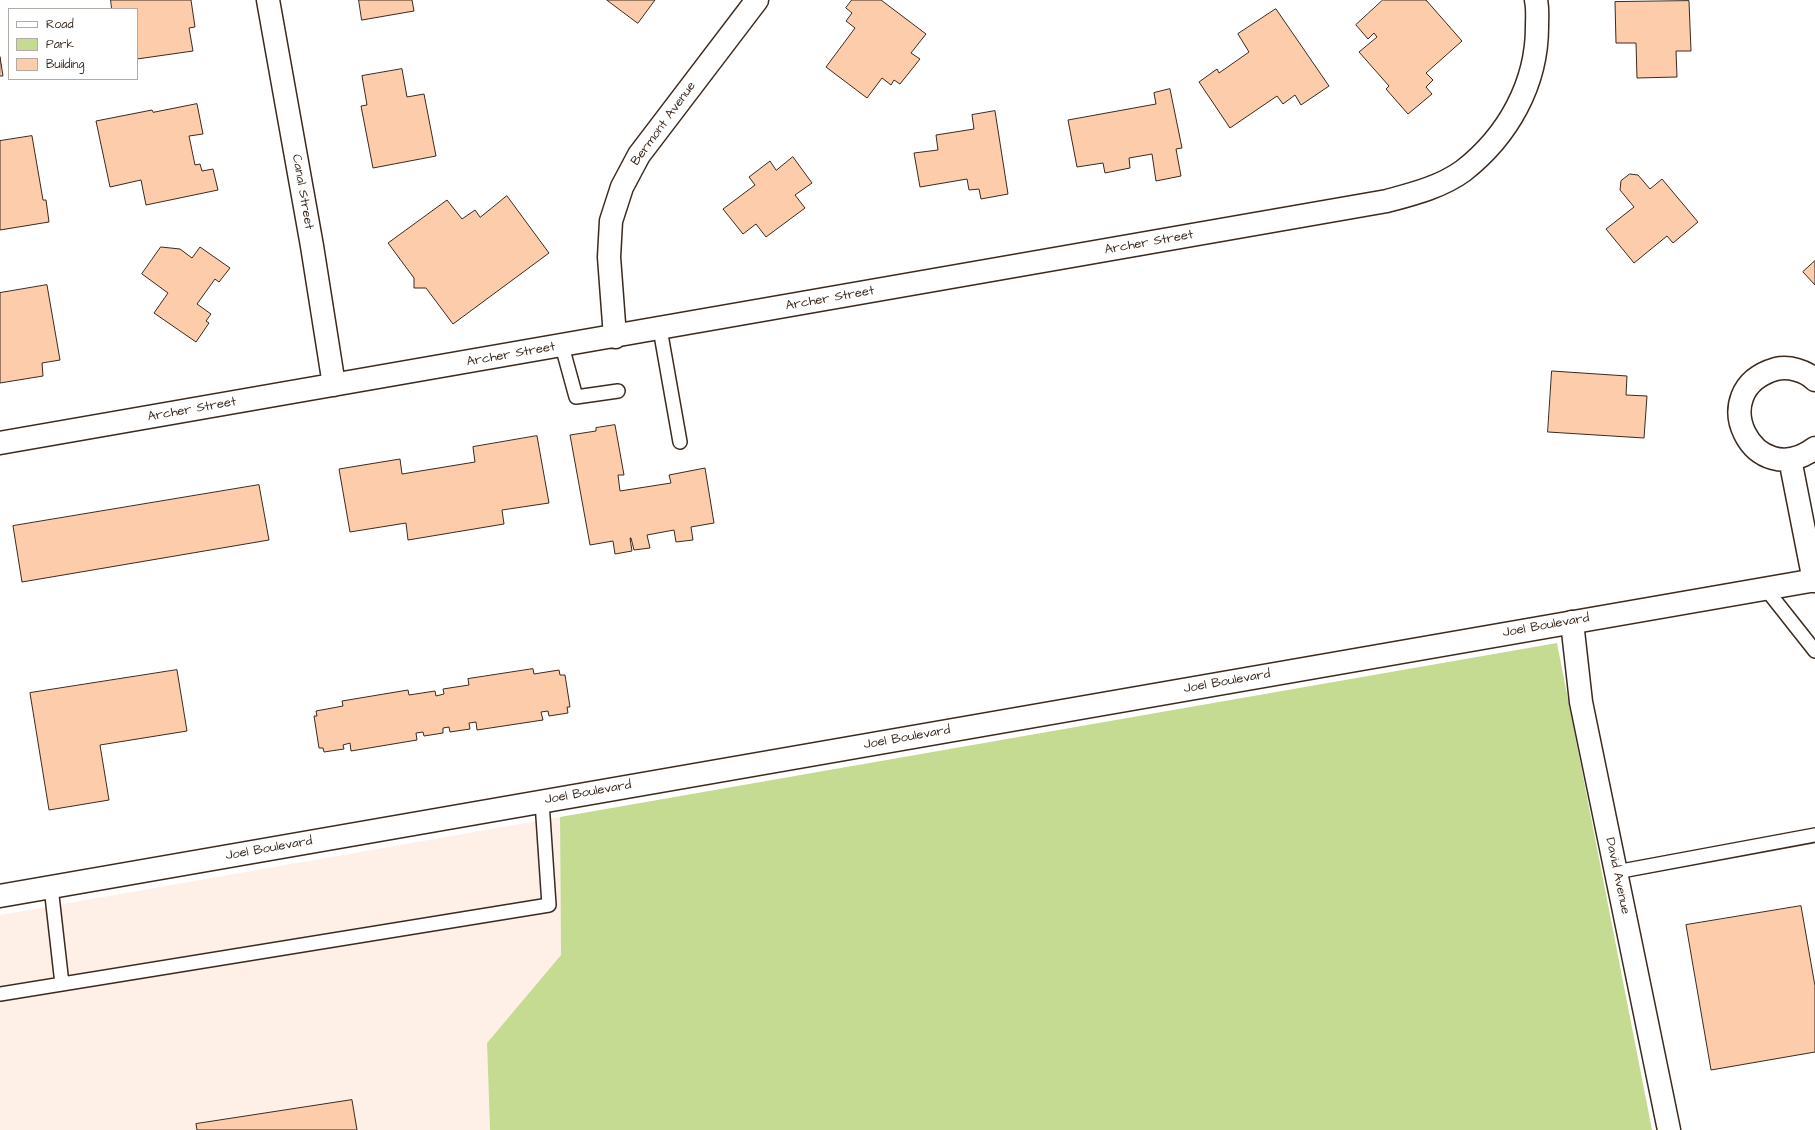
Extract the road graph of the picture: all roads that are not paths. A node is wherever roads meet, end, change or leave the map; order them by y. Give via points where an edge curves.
1 (268, 0) edge
2 (757, 0) edge
3 (1536, 0) edge
4 (660, 329) junction
5 (615, 337) junction
6 (562, 346) junction
7 (1815, 380) edge
8 (334, 385) junction
9 (618, 391) dead end
10 (680, 442) dead end
11 (0, 443) edge
12 (1815, 448) edge
13 (1790, 460) junction
14 (1814, 580) edge
15 (1766, 589) junction
16 (1572, 622) junction
17 (1815, 651) edge
18 (542, 802) junction
19 (1815, 835) edge
20 (1616, 872) junction
21 (51, 887) junction
22 (0, 896) edge
23 (62, 984) junction
24 (0, 994) edge
25 (1668, 1130) edge

1 - 8 street, Canal Street via 311,238
2 - 5 street, Bermont Avenue via 639,155 622,187 611,221 609,257
3 - 4 street, Archer Street via 1537,49 1528,83 1514,115 1492,144 1462,171 1426,190 1387,201
4 - 5 street, Archer Street
4 - 10 lane
5 - 6 street, Archer Street
6 - 8 street, Archer Street
6 - 9 lane via 576,397
7 - 13 street via 1795,369 1779,368 1765,372 1753,380 1739,405 1739,420 1743,433 1751,445 1762,454
8 - 11 street, Archer Street
12 - 13 street via 1806,455
13 - 14 street
14 - 15 street, Joel Boulevard
15 - 16 street, Joel Boulevard
15 - 17 lane
16 - 18 street, Joel Boulevard
16 - 20 street, David Avenue via 1581,702
18 - 21 street, Joel Boulevard
18 - 23 lane via 549,905
19 - 20 lane
20 - 25 street, David Avenue
21 - 22 street, Joel Boulevard
21 - 23 lane
23 - 24 lane

